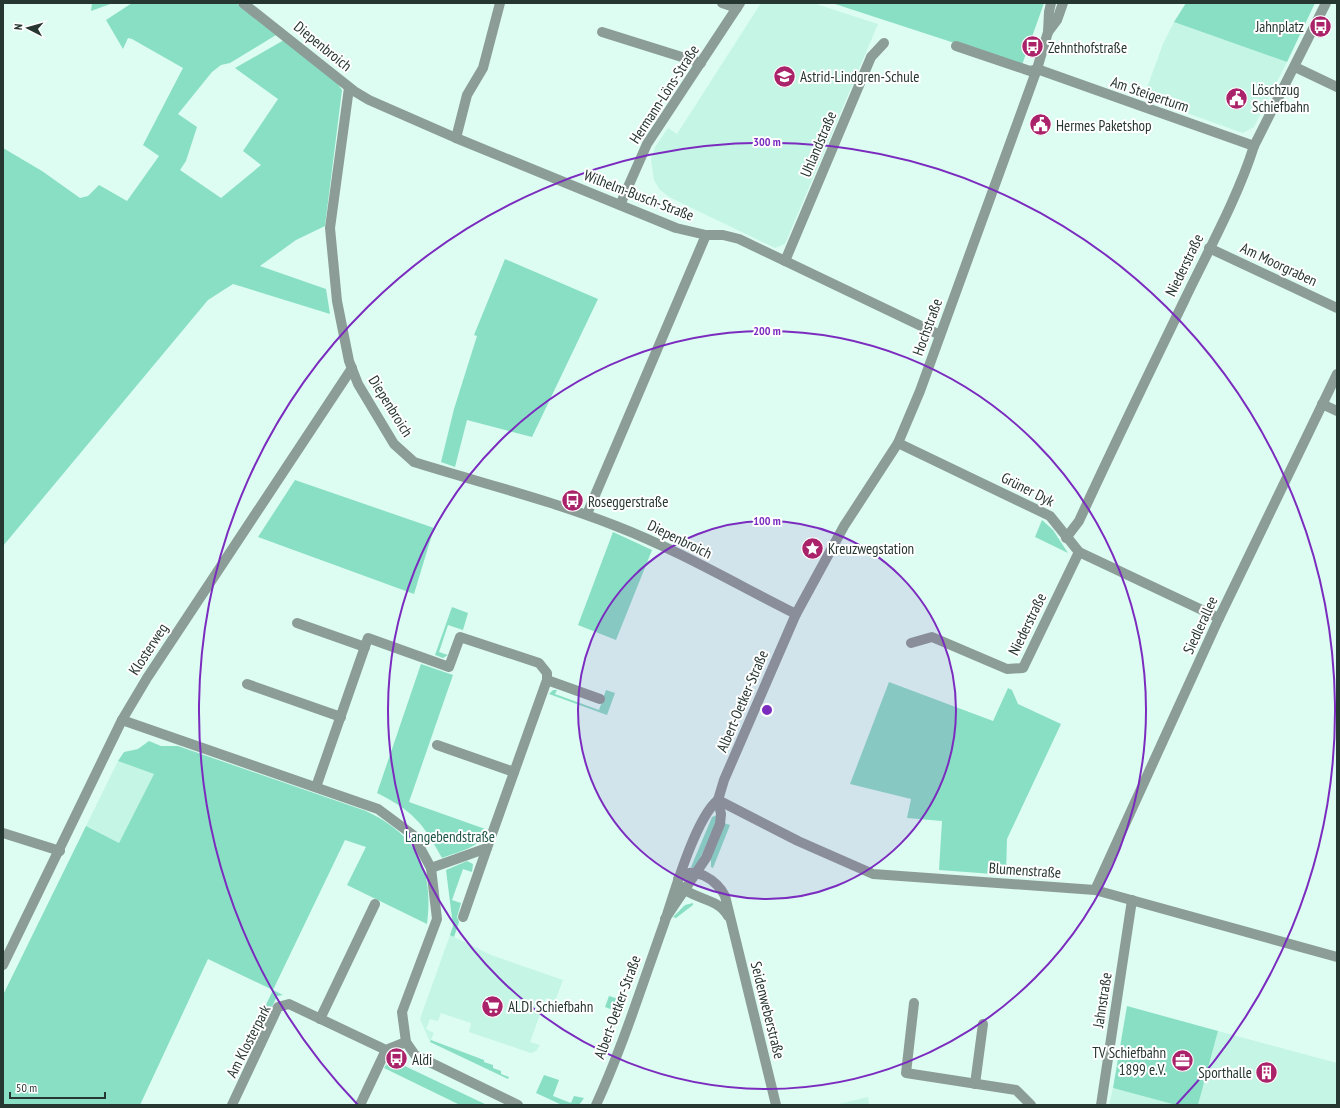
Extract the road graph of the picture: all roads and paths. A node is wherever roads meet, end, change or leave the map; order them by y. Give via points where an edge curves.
1 (244, 3) edge
2 (500, 3) edge
3 (722, 3) edge
4 (1051, 3) edge
5 (1063, 3) edge
6 (1326, 3) edge
7 (738, 5) edge
8 (602, 32) dead end
9 (1048, 32) junction
10 (884, 43) dead end
11 (956, 46) dead end
12 (701, 63) junction
13 (1294, 67) junction
14 (1037, 69) junction
15 (1337, 87) edge
16 (350, 88) junction
17 (456, 138) junction
18 (1254, 146) junction
19 (620, 205) junction
20 (706, 235) junction
21 (1209, 248) junction
22 (785, 261) junction
23 (1337, 308) edge
24 (940, 335) junction
25 (352, 368) junction
26 (1337, 374) edge
27 (1322, 404) junction
28 (1337, 411) edge
29 (898, 443) junction
30 (587, 514) junction
31 (1066, 538) junction
32 (1079, 552) junction
33 (796, 614) junction
34 (1219, 618) junction
35 (297, 623) dead end
36 (911, 643) dead end
37 (365, 647) junction
38 (547, 680) junction
39 (247, 684) dead end
40 (600, 699) dead end
41 (341, 717) junction
42 (122, 720) junction
43 (437, 745) dead end
44 (514, 772) junction
45 (316, 787) junction
46 (718, 800) junction
47 (3, 833) edge
48 (487, 848) junction
49 (60, 851) junction
50 (431, 868) junction
51 (697, 874) junction
52 (678, 879) junction
53 (685, 890) junction
54 (1095, 890) junction
55 (1132, 900) junction
56 (375, 904) dead end
57 (463, 917) dead end
58 (665, 918) junction
59 (731, 921) junction
60 (1337, 957) edge
61 (3, 965) edge
62 (914, 1002) dead end
63 (320, 1019) junction
64 (983, 1024) dead end
65 (406, 1042) junction
66 (386, 1050) junction
67 (974, 1084) junction
68 (503, 1102) edge
69 (232, 1105) edge
70 (360, 1105) edge
71 (518, 1105) edge
72 (596, 1105) edge
73 (776, 1105) edge
74 (1031, 1105) edge
75 (1101, 1105) edge

1 - 16 street, Diepenbroich
2 - 17 street via 482,68 467,95
3 - 7 street
4 - 9 street, Hochstraße
5 - 9 street, Hochstraße via 1058,20
6 - 13 street, Niederstraße
7 - 12 street, Hermann-Löns-Straße
8 - 12 street
9 - 14 street, Hochstraße
10 - 22 street, Uhlandstraße via 871,57
11 - 14 street, Am Steigerturm via 1030,71
12 - 19 street, Hermann-Löns-Straße via 647,144
13 - 15 street
13 - 18 street, Niederstraße
14 - 18 street, Am Steigerturm
14 - 24 street, Hochstraße
16 - 17 street, Wilhelm-Busch-Straße via 369,100
16 - 25 street, Diepenbroich via 330,228 337,302
17 - 19 street, Wilhelm-Busch-Straße
18 - 21 street, Niederstraße
19 - 20 street, Wilhelm-Busch-Straße via 676,228
20 - 22 street, Wilhelm-Busch-Straße via 723,235 739,239
20 - 30 street
21 - 23 street, Am Moorgraben
21 - 31 street, Niederstraße via 1079,521
22 - 24 street, Wilhelm-Busch-Straße
24 - 29 street, Hochstraße
25 - 30 street, Diepenbroich via 358,384 394,444 414,462
25 - 42 street, Klosterweg via 151,671
26 - 27 street, Siedlerallee
27 - 28 street
27 - 34 street, Siedlerallee
29 - 31 street, Grüner Dyk via 1050,516
29 - 33 street, Hochstraße via 844,526
30 - 33 street, Diepenbroich via 665,548
31 - 32 street, Grüner Dyk
32 - 34 street, Grüner Dyk
32 - 36 street, Niederstraße via 1023,668 1007,669 932,637
33 - 46 street, Albert-Oetker-Straße via 724,780
34 - 54 street, Siedlerallee
35 - 37 street
37 - 38 street via 368,638 449,667 460,637 539,663 544,666
37 - 41 street
38 - 40 street
38 - 44 street
39 - 41 street
41 - 45 street
42 - 45 street
42 - 49 street, Klosterweg
43 - 44 street
44 - 48 street
45 - 50 street via 378,809 413,835
46 - 51 street, Albert-Oetker-Straße via 722,814 720,824
46 - 52 street, Albert-Oetker-Straße via 707,813
46 - 54 street, Blumenstraße via 798,841 873,874
47 - 49 street
48 - 50 street
48 - 57 street
49 - 61 street, Klosterweg
50 - 65 street via 437,919 402,1012
51 - 52 street via 687,873
51 - 53 street, Albert-Oetker-Straße
51 - 59 street, Seidenweberstraße via 714,882 722,890
52 - 53 street via 680,886
52 - 58 street, Albert-Oetker-Straße
53 - 58 street, Albert-Oetker-Straße
53 - 59 street, Seidenweberstraße via 720,906
54 - 55 street, Blumenstraße
55 - 60 street, Blumenstraße
55 - 75 street, Jahnstraße
56 - 63 street
58 - 72 street, Albert-Oetker-Straße
59 - 73 street, Seidenweberstraße
62 - 67 street via 906,1073
63 - 66 street, Am Klosterpark
63 - 69 street, Am Klosterpark via 289,1004 278,1008
64 - 67 street
65 - 66 street
65 - 68 street via 415,1055
66 - 70 street
67 - 74 street via 1016,1090
68 - 71 street

